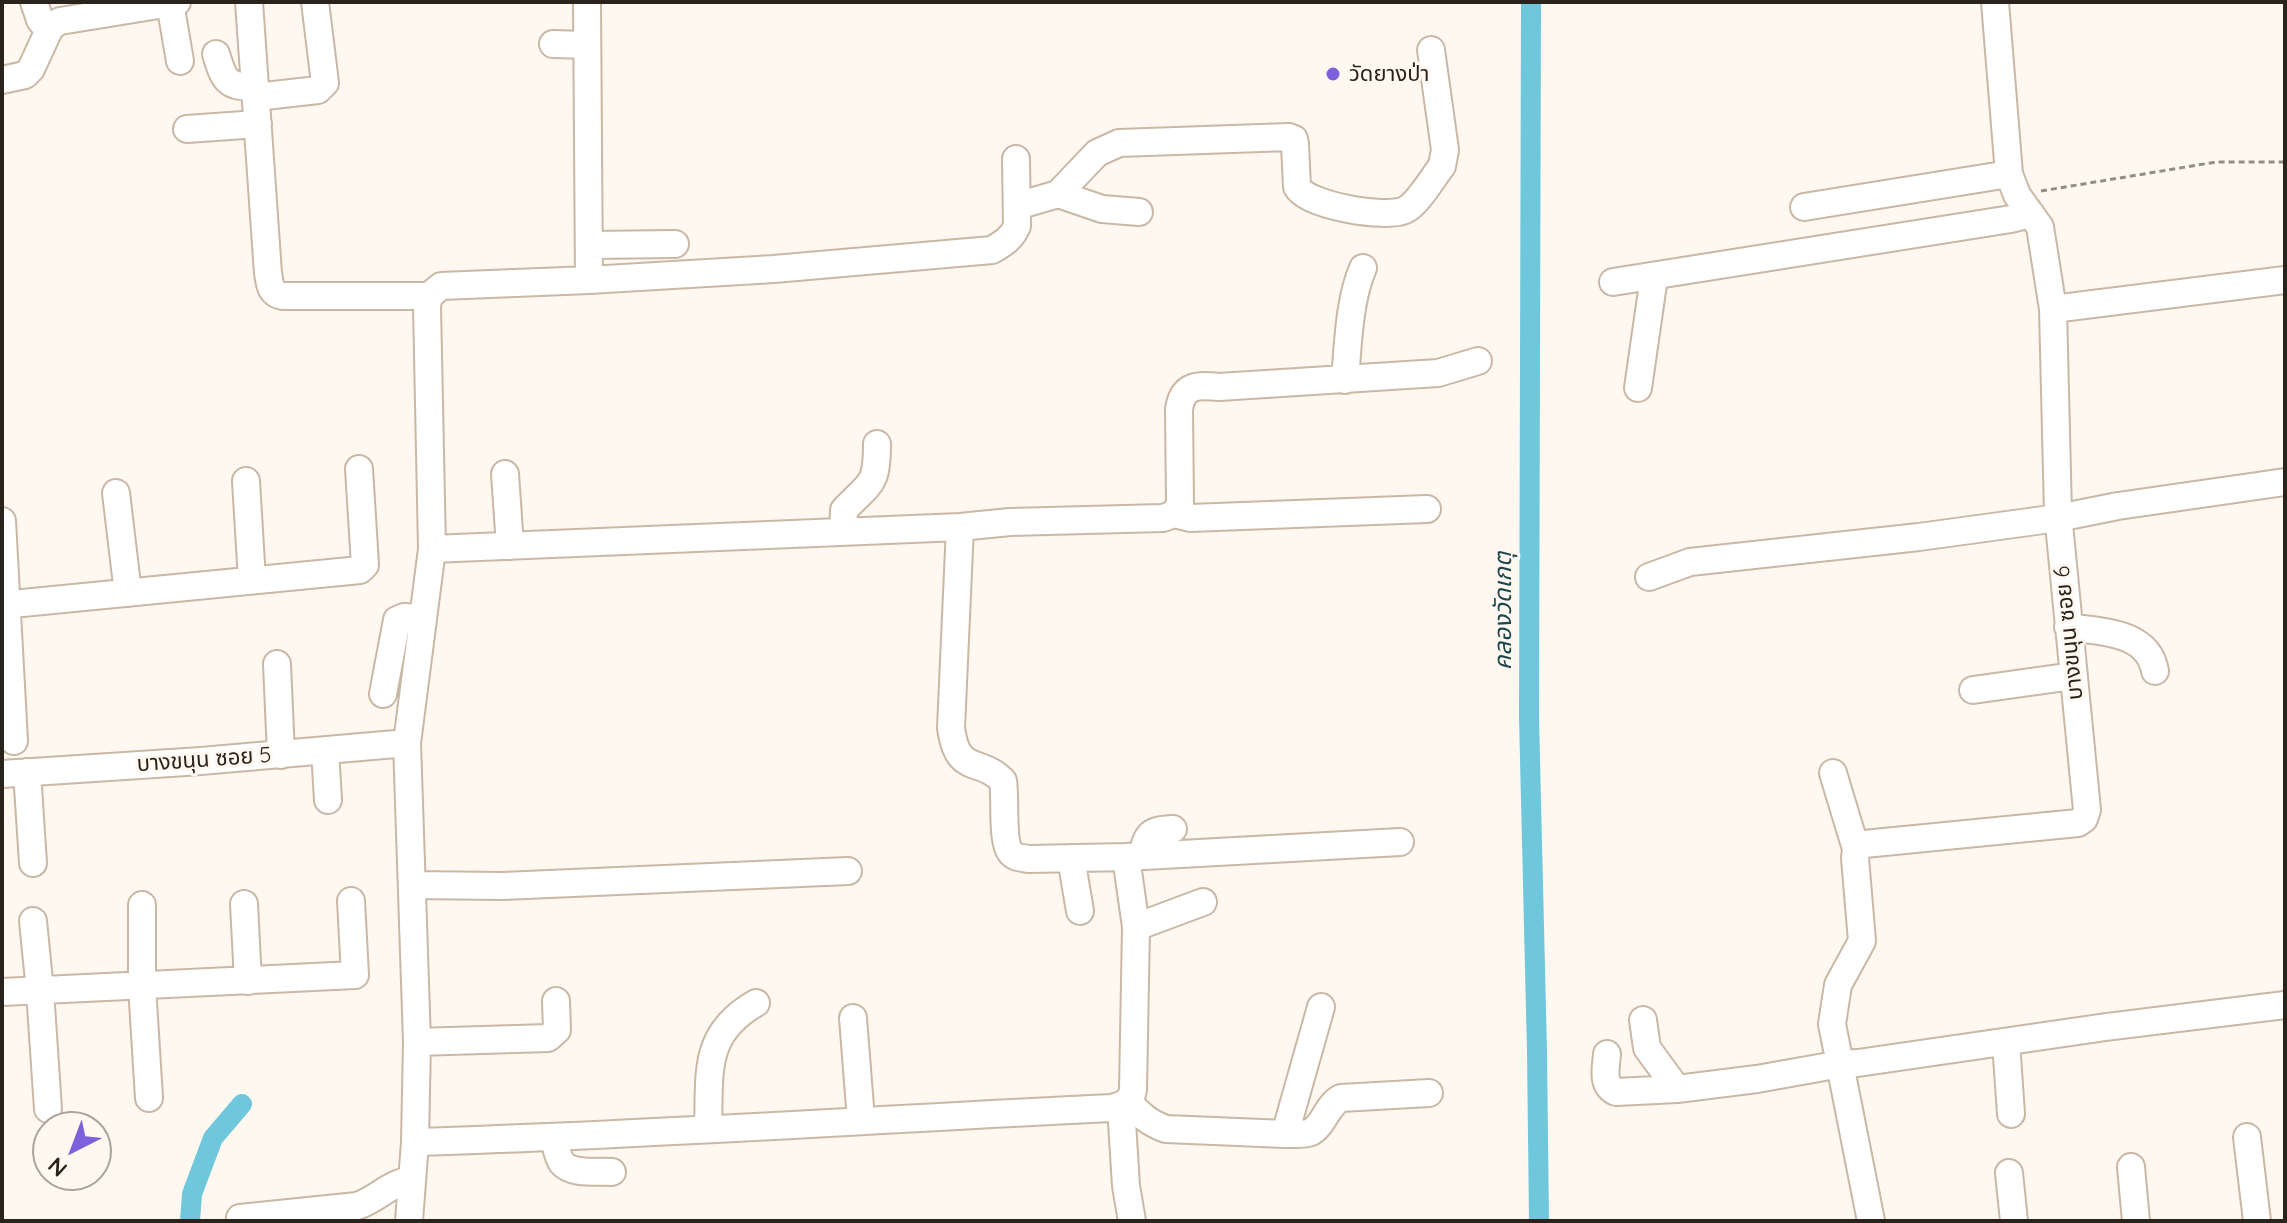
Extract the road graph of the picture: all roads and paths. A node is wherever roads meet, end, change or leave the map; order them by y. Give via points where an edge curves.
1 (34, 2) edge
2 (249, 2) edge
3 (315, 2) edge
4 (587, 2) edge
5 (1995, 2) edge
6 (173, 3) edge
7 (49, 30) junction
8 (553, 44) dead end
9 (587, 45) junction
10 (1431, 50) dead end
11 (216, 54) dead end
12 (180, 61) dead end
13 (2, 80) edge
14 (256, 92) junction
15 (258, 124) junction
16 (187, 129) dead end
17 (1016, 159) dead end
18 (2285, 162) edge
19 (1058, 194) junction
20 (2019, 194) junction
21 (1017, 206) junction
22 (1804, 207) dead end
23 (1139, 212) dead end
24 (675, 244) dead end
25 (589, 245) junction
26 (1363, 268) dead end
27 (1654, 277) junction
28 (589, 280) junction
29 (2285, 280) edge
30 (1613, 282) dead end
31 (429, 296) junction
32 (2053, 309) junction
33 (1478, 361) dead end
34 (1345, 380) junction
35 (1638, 388) dead end
36 (877, 444) dead end
37 (359, 469) dead end
38 (505, 474) dead end
39 (246, 481) dead end
40 (2285, 482) edge
41 (116, 493) dead end
42 (1427, 509) dead end
43 (1174, 514) junction
44 (2058, 518) junction
45 (2, 521) edge
46 (960, 527) junction
47 (843, 531) junction
48 (510, 546) junction
49 (432, 549) junction
50 (1649, 577) dead end
51 (252, 580) junction
52 (128, 593) junction
53 (5, 605) edge
54 (422, 618) junction
55 (2068, 627) junction
56 (277, 664) dead end
57 (2155, 671) dead end
58 (2073, 676) junction
59 (1973, 690) dead end
60 (383, 694) dead end
61 (14, 741) dead end
62 (407, 743) junction
63 (325, 750) junction
64 (281, 755) junction
65 (14, 773) edge
66 (1833, 773) dead end
67 (328, 800) dead end
68 (1173, 829) dead end
69 (1400, 842) dead end
70 (1856, 849) junction
71 (1134, 856) junction
72 (1071, 858) junction
73 (33, 863) dead end
74 (848, 871) dead end
75 (412, 885) junction
76 (351, 901) dead end
77 (1203, 902) dead end
78 (244, 904) dead end
79 (142, 905) dead end
80 (1080, 911) dead end
81 (33, 921) dead end
82 (1136, 927) junction
83 (248, 981) junction
84 (142, 986) junction
85 (40, 991) junction
86 (2, 992) edge
87 (556, 1001) dead end
88 (756, 1003) dead end
89 (2285, 1005) edge
90 (1321, 1007) dead end
91 (853, 1018) dead end
92 (1643, 1020) dead end
93 (417, 1042) junction
94 (2006, 1042) junction
95 (1607, 1054) dead end
96 (1841, 1064) junction
97 (1677, 1089) junction
98 (1429, 1093) dead end
99 (149, 1098) dead end
100 (1125, 1104) junction
101 (48, 1109) dead end
102 (2011, 1114) dead end
103 (861, 1120) junction
104 (708, 1128) junction
105 (1285, 1134) junction
106 (2247, 1137) dead end
107 (554, 1138) junction
108 (415, 1142) junction
109 (2131, 1167) dead end
110 (612, 1172) dead end
111 (2009, 1173) dead end
112 (412, 1180) junction
113 (240, 1218) dead end
114 (409, 1221) edge
115 (1132, 1221) edge
116 (1871, 1221) edge
117 (2014, 1221) edge
118 (2136, 1221) edge
119 (2257, 1221) edge

1 - 7 street
2 - 14 street
3 - 14 street via 325,83 318,90
4 - 9 street
5 - 20 street, บางขนุน ซอย 6
6 - 7 street via 73,18
6 - 12 street
7 - 13 street via 31,69
8 - 9 street
9 - 25 street
10 - 19 street via 1444,158 1405,211 1379,213 1306,197 1297,187 1295,144 1289,137 1119,143 1097,153
11 - 14 street via 229,82
14 - 15 street
15 - 16 street
15 - 31 street via 268,273 275,294
17 - 21 street
18 - 20 path via 2216,162
19 - 21 street
19 - 23 street via 1102,209
20 - 22 street
20 - 27 street via 2011,219
20 - 32 street, บางขนุน ซอย 6 via 2043,237
21 - 28 street via 1013,235 992,250
24 - 25 street
25 - 28 street
26 - 34 street
27 - 30 street
27 - 35 street
28 - 31 street via 441,286
29 - 32 street
31 - 49 street
32 - 44 street, บางขนุน ซอย 6
33 - 34 street via 1438,373
34 - 43 street via 1198,385 1189,390 1179,409 1180,505
36 - 47 street via 874,476 844,510
37 - 51 street via 363,569
38 - 48 street
39 - 51 street
40 - 44 street
41 - 52 street
42 - 43 street via 1190,518
43 - 46 street
44 - 50 street via 1690,562
44 - 55 street, บางขนุน ซอย 6
45 - 53 street
46 - 47 street
46 - 72 street via 954,747 974,766 1003,781 1011,853 1029,859
47 - 48 street
48 - 49 street
49 - 54 street
51 - 52 street
52 - 53 street
53 - 61 street
54 - 60 street via 397,620
54 - 62 street
55 - 57 street via 2136,640
55 - 58 street, บางขนุน ซอย 6
56 - 64 street
58 - 59 street
58 - 70 street, บางขนุน ซอย 6 via 2084,819
62 - 63 street, บางขนุน ซอย 5
62 - 75 street
63 - 64 street, บางขนุน ซอย 5
63 - 67 street
64 - 65 street, บางขนุน ซอย 5
65 - 73 street
66 - 70 street
68 - 71 street via 1151,833
69 - 71 street
70 - 96 street via 1862,941 1838,985 1832,1024
71 - 72 street
71 - 82 street
72 - 80 street
74 - 75 street
75 - 93 street
76 - 83 street via 355,975
77 - 82 street
78 - 83 street
79 - 84 street
81 - 85 street
82 - 100 street via 1133,1090
83 - 84 street
84 - 85 street
84 - 99 street
85 - 86 street
85 - 101 street
87 - 93 street via 557,1030 548,1038
88 - 104 street via 726,1025 713,1049
89 - 94 street
90 - 105 street
91 - 103 street
92 - 97 street via 1647,1048
93 - 108 street
94 - 96 street
94 - 102 street
95 - 97 street via 1609,1089
96 - 97 street
96 - 116 street
98 - 105 street via 1341,1098 1314,1130
100 - 103 street
100 - 105 street via 1166,1129
100 - 115 street
103 - 104 street
104 - 107 street
106 - 119 street
107 - 108 street
107 - 110 street via 559,1158 570,1169
108 - 112 street
109 - 118 street
111 - 117 street
112 - 113 street via 394,1184 357,1206
112 - 114 street

